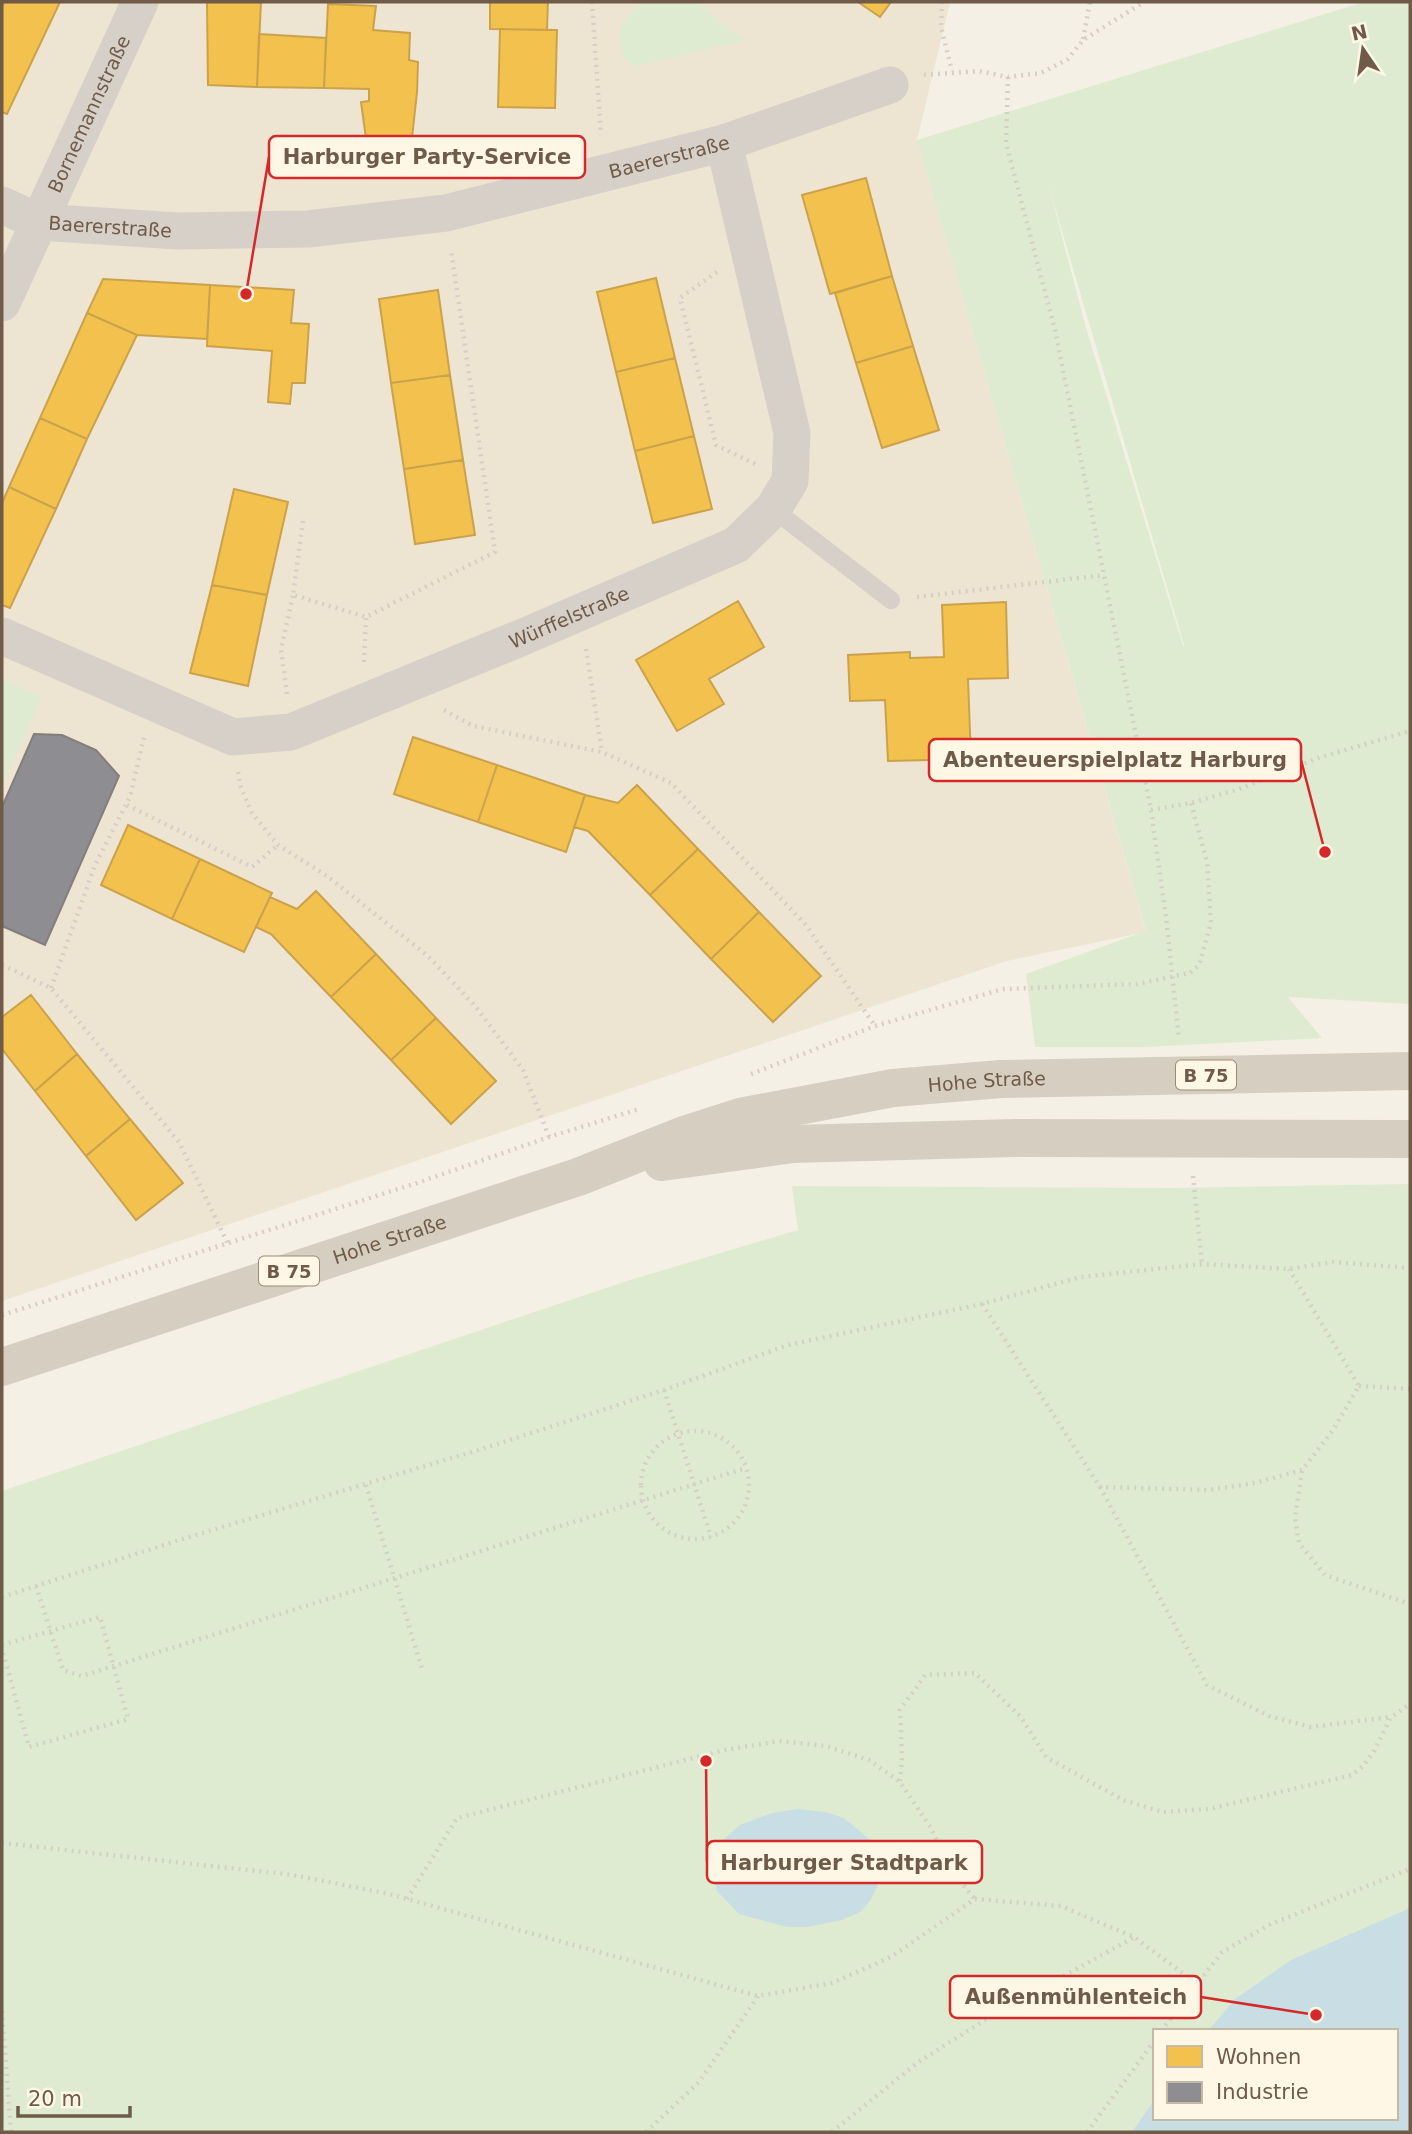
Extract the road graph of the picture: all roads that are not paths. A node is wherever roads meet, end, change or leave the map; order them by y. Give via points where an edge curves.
1 (140, 2) edge
2 (890, 85) road end
3 (724, 143) junction
4 (2, 205) edge
5 (39, 222) junction
6 (2, 303) edge
7 (781, 495) junction
8 (891, 600) road end
9 (2, 636) edge
10 (1410, 1071) edge
11 (1410, 1139) edge
12 (578, 1177) junction
13 (2, 1367) edge

1 - 5 street, Bornemannstraße
2 - 3 street, Baererstraße
3 - 5 street, Baererstraße via 446,214 308,229 178,231
3 - 7 street via 792,433
4 - 5 street, Baererstraße
5 - 6 street, Bornemannstraße
7 - 8 lane
7 - 9 street, Würffelstraße via 736,545 291,732 233,737
10 - 12 main road, Hohe Straße / B 75 via 1001,1079 892,1088 740,1117
11 - 12 main road, Hohe Straße / B 75 via 1015,1138 793,1144
12 - 13 main road, Hohe Straße / B 75

